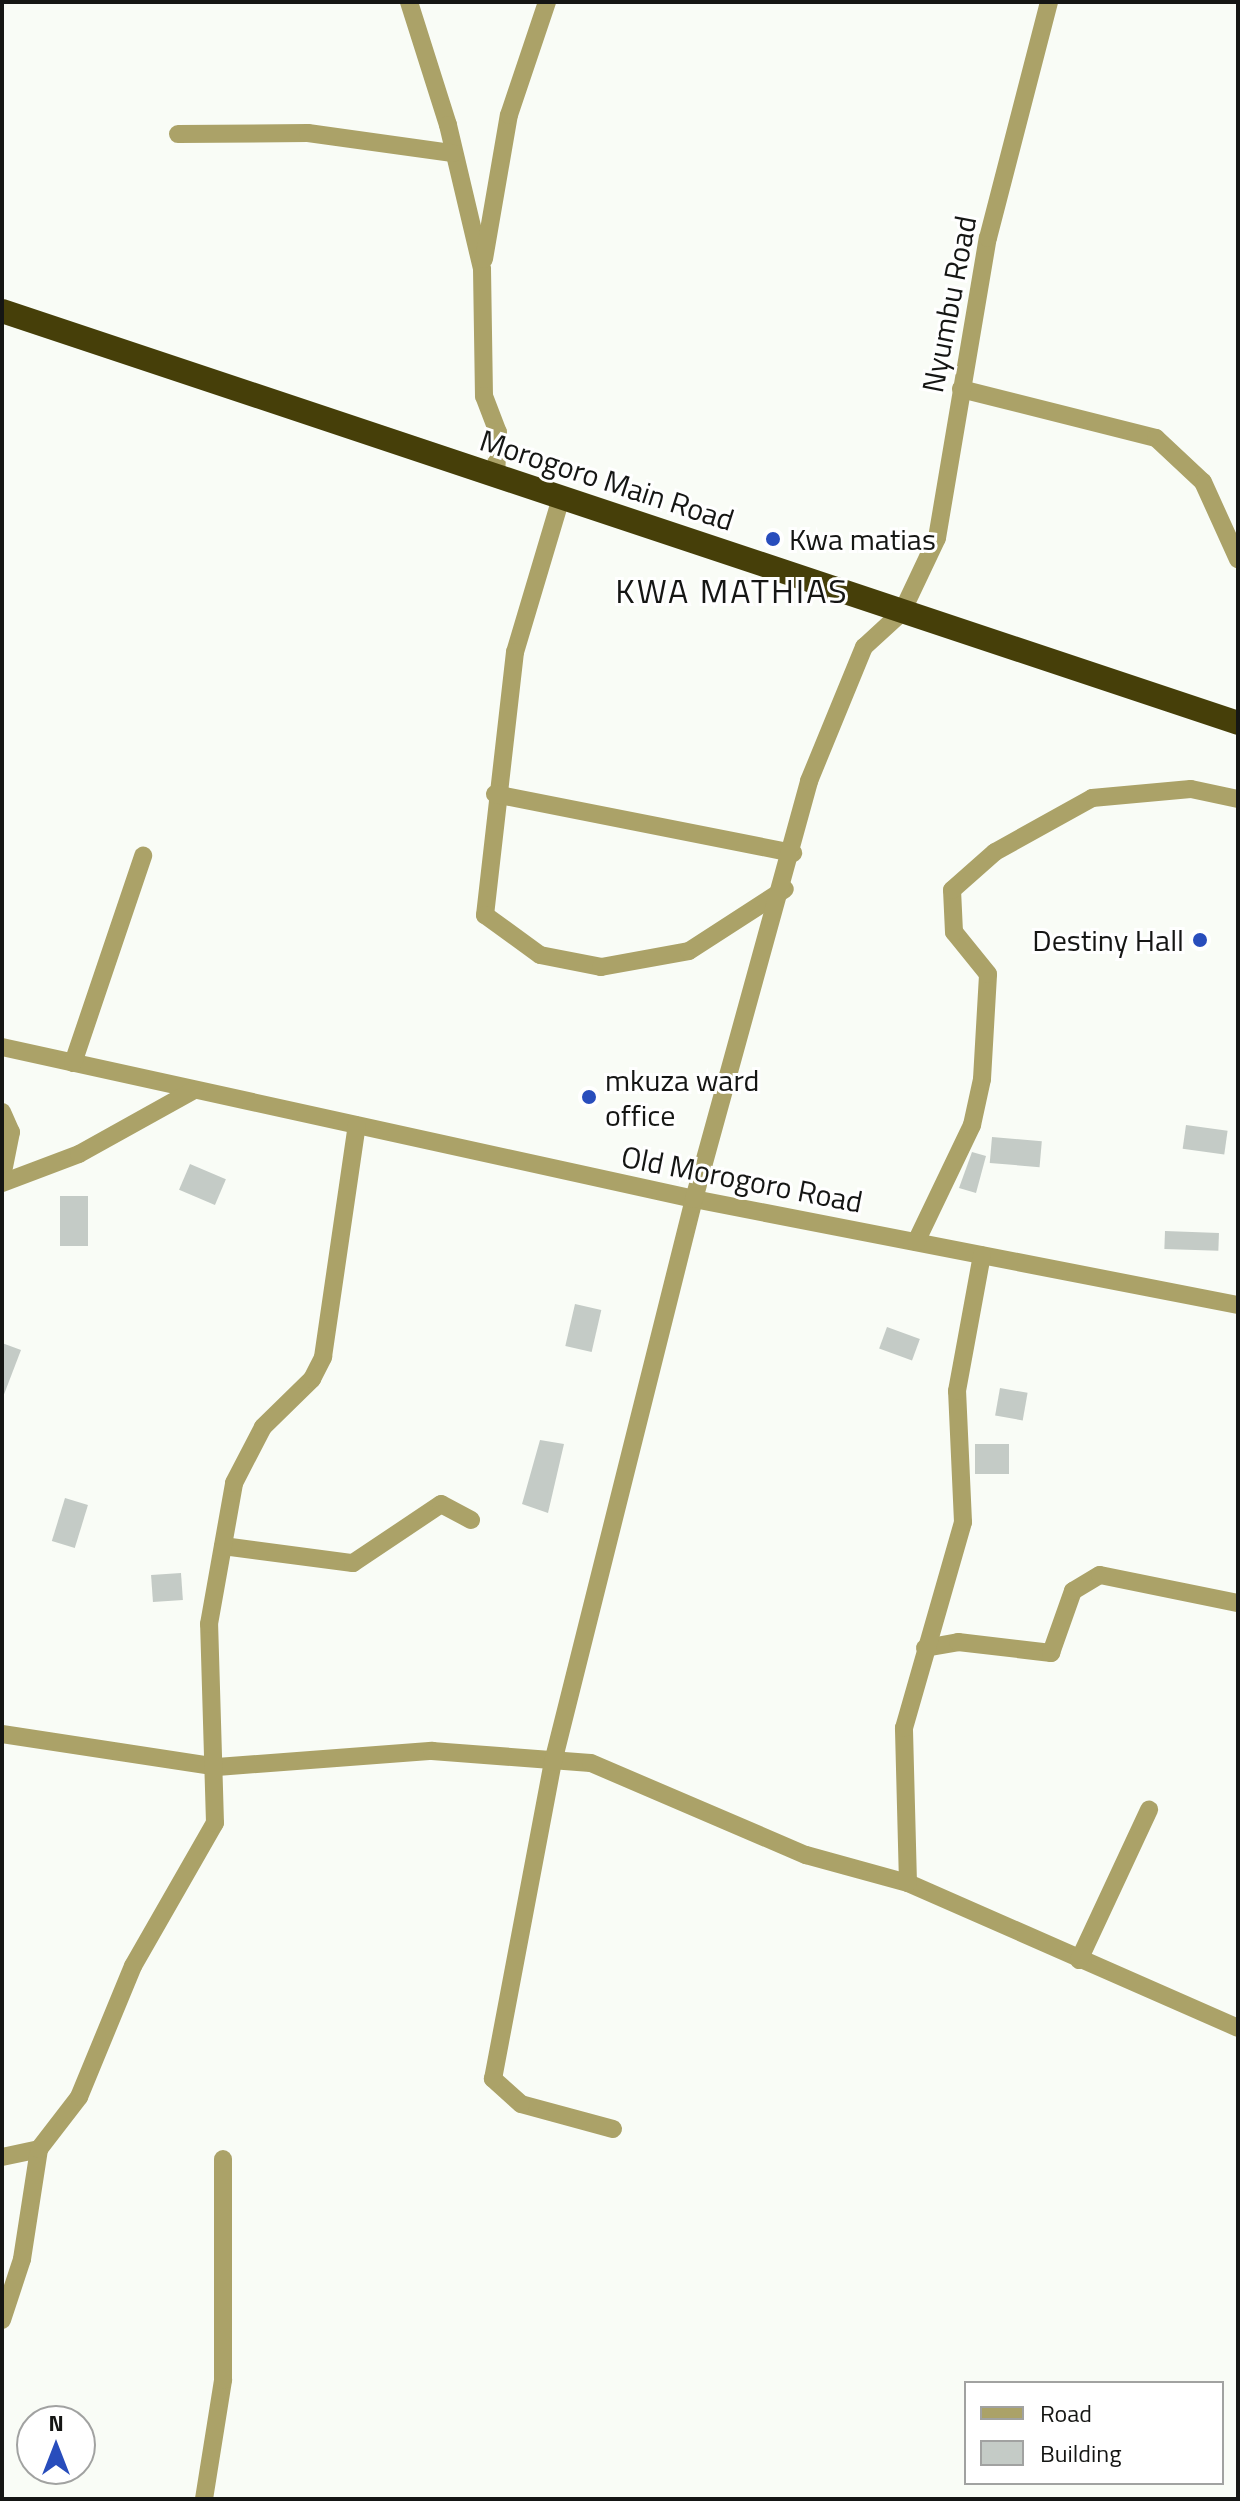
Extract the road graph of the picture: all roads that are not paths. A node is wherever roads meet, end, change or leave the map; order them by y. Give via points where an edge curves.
1 (409, 2) edge
2 (547, 2) edge
3 (1049, 2) edge
4 (178, 134) dead end
5 (453, 153) junction
6 (482, 269) junction
7 (2, 311) edge
8 (961, 389) junction
9 (496, 477) junction
10 (561, 498) junction
11 (1238, 559) edge
12 (902, 612) junction
13 (1238, 723) edge
14 (495, 794) junction
15 (1238, 799) edge
16 (793, 853) junction
17 (143, 856) dead end
18 (785, 889) junction
19 (2, 1047) edge
20 (73, 1063) junction
21 (194, 1090) junction
22 (2, 1112) edge
23 (357, 1125) junction
24 (2, 1180) edge
25 (694, 1199) junction
26 (916, 1242) junction
27 (982, 1255) junction
28 (1238, 1305) edge
29 (471, 1520) dead end
30 (223, 1546) junction
31 (1238, 1603) edge
32 (925, 1648) junction
33 (2, 1734) edge
34 (562, 1743) junction
35 (553, 1762) junction
36 (591, 1763) junction
37 (217, 1767) junction
38 (1149, 1810) dead end
39 (908, 1883) junction
40 (1079, 1960) junction
41 (1238, 2028) edge
42 (613, 2129) dead end
43 (39, 2149) junction
44 (2, 2157) edge
45 (223, 2159) dead end
46 (2, 2320) edge
47 (204, 2499) edge

1 - 5 street
2 - 6 street via 509,115
3 - 8 street, Nyumbu Road via 988,238
4 - 5 street via 308,133
5 - 6 street
6 - 9 street via 484,396 498,432
7 - 9 highway, Morogoro Main Road
8 - 11 street via 1156,438 1203,482
8 - 12 street, Nyumbu Road via 937,538
9 - 10 highway, Morogoro Main Road
10 - 12 highway, Morogoro Main Road
10 - 14 street via 515,652
12 - 13 highway, Morogoro Main Road
12 - 16 street via 864,647 809,781
14 - 16 street
14 - 18 street via 485,915 540,955 601,967 689,951
15 - 26 street via 1191,789 1092,798 995,852 952,890 954,932 988,974 982,1079 972,1125
16 - 18 street
17 - 20 street
18 - 25 street
19 - 20 street, Old Morogoro Road
20 - 21 street, Old Morogoro Road
21 - 23 street, Old Morogoro Road
21 - 24 street via 79,1154
22 - 24 street via 11,1132
23 - 25 street, Old Morogoro Road
23 - 30 street via 323,1357 312,1379 248,1449
25 - 26 street, Old Morogoro Road
25 - 34 street
26 - 27 street, Old Morogoro Road
27 - 28 street, Old Morogoro Road
27 - 32 street via 957,1391 963,1522
29 - 30 street via 441,1504 353,1563
30 - 37 street via 209,1636
31 - 32 street via 1100,1575 1073,1591 1051,1653 958,1642
32 - 39 street via 904,1728
33 - 37 street
34 - 35 street
34 - 36 street
35 - 36 street
35 - 37 street via 432,1751
35 - 42 street via 493,2079 521,2104
36 - 39 street via 806,1855
37 - 43 street via 215,1823 133,1966 79,2097
38 - 40 street
39 - 40 street
40 - 41 street
43 - 44 street
43 - 46 street via 22,2259
45 - 47 street via 223,2380

